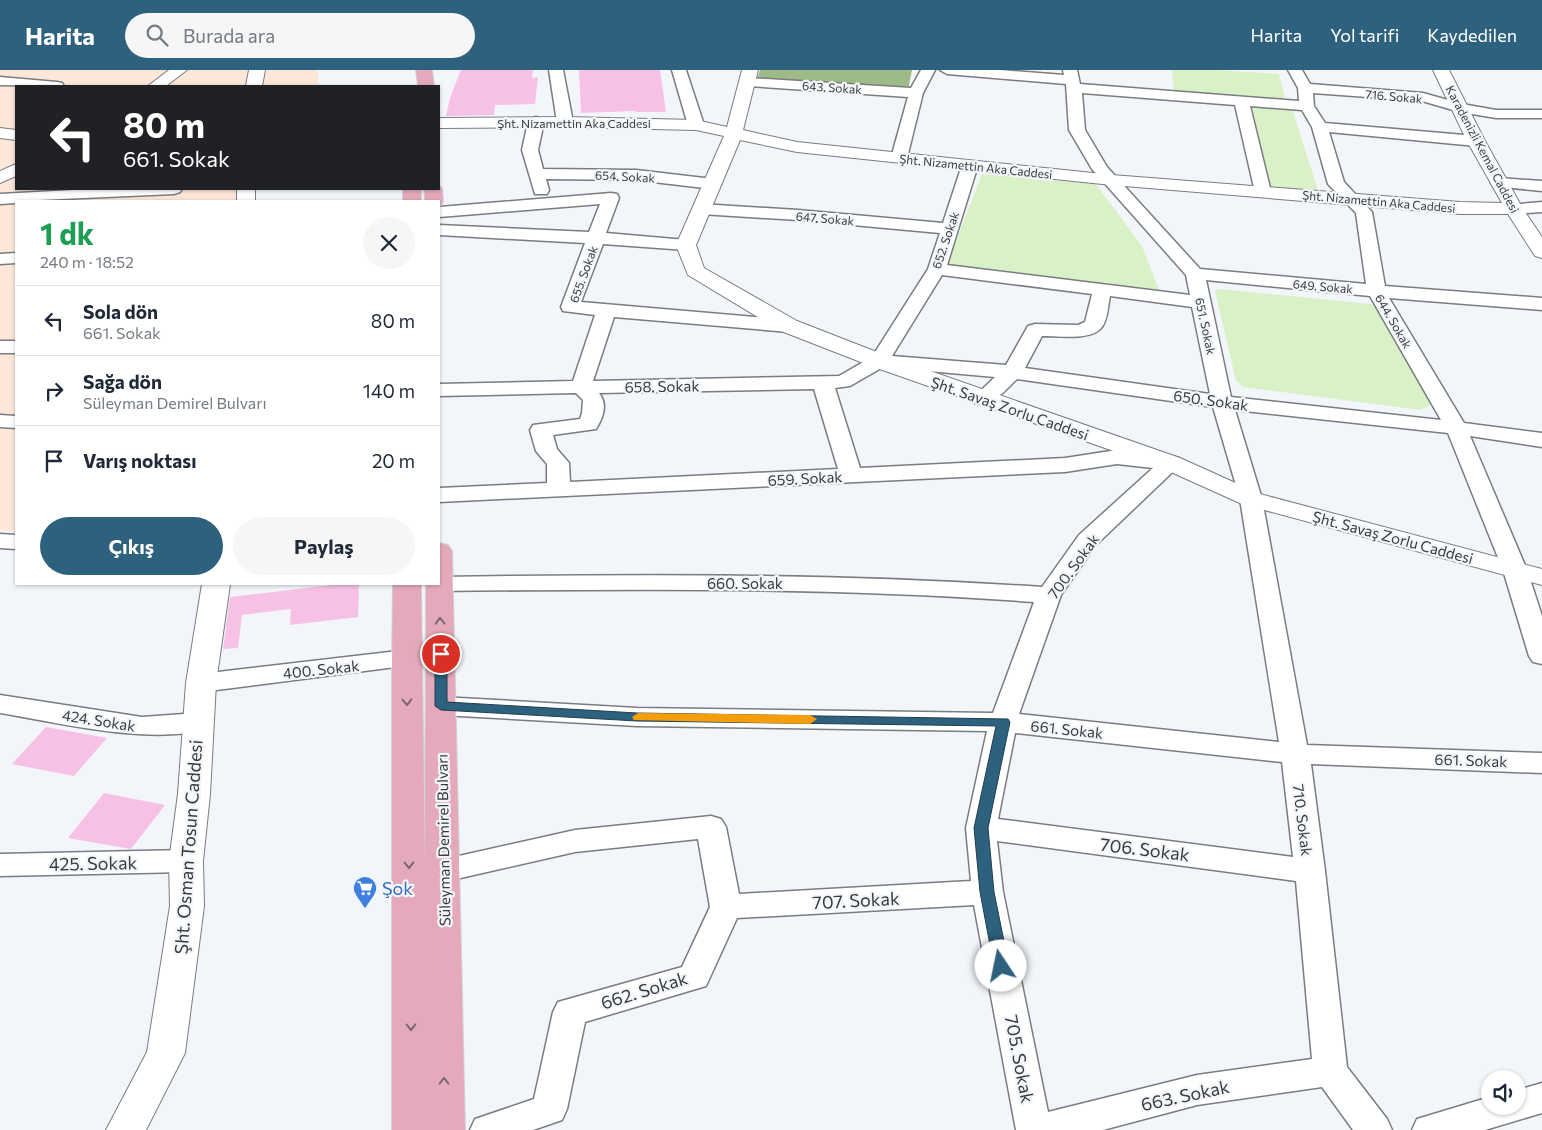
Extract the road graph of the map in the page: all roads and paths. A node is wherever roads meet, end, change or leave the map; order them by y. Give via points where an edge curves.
1 (179, 70) edge
2 (257, 70) edge
3 (424, 70) edge
4 (556, 70) edge
5 (679, 70) edge
6 (928, 70) edge
7 (947, 70) edge
8 (1290, 70) edge
9 (1440, 70) edge
10 (749, 76) edge
11 (1072, 79) edge
12 (0, 81) edge
13 (45, 85) edge
14 (157, 85) edge
15 (254, 85) edge
16 (426, 85) edge
17 (916, 93) junction
18 (1306, 97) junction
19 (1241, 100) junction
20 (1460, 108) junction
21 (1542, 114) edge
22 (536, 122) junction
23 (565, 122) junction
24 (440, 123) edge
25 (696, 125) junction
26 (1320, 127) junction
27 (733, 132) junction
28 (0, 133) edge
29 (15, 135) edge
30 (1476, 141) junction
31 (899, 158) junction
32 (970, 166) junction
33 (15, 170) edge
34 (537, 174) junction
35 (0, 178) edge
36 (1112, 180) junction
37 (1499, 183) junction
38 (712, 184) junction
39 (1542, 186) edge
40 (157, 190) edge
41 (1264, 192) junction
42 (1351, 198) junction
43 (0, 199) edge
44 (544, 202) junction
45 (1542, 207) edge
46 (701, 209) junction
47 (1514, 209) junction
48 (440, 212) edge
49 (950, 229) junction
50 (440, 230) edge
51 (597, 238) junction
52 (686, 245) junction
53 (1542, 252) edge
54 (15, 258) edge
55 (0, 259) edge
56 (936, 269) junction
57 (1195, 274) junction
58 (1102, 290) junction
59 (1376, 291) junction
60 (1201, 302) junction
61 (1542, 304) edge
62 (606, 311) junction
63 (789, 326) junction
64 (0, 347) edge
65 (15, 347) edge
66 (879, 361) junction
67 (1014, 372) junction
68 (823, 383) junction
69 (581, 387) junction
70 (440, 390) edge
71 (982, 399) junction
72 (1222, 402) junction
73 (0, 421) edge
74 (15, 422) edge
75 (1456, 428) junction
76 (1542, 440) edge
77 (1170, 464) junction
78 (850, 476) junction
79 (559, 490) junction
80 (440, 495) edge
81 (1251, 499) junction
82 (0, 541) edge
83 (15, 542) edge
84 (1515, 570) junction
85 (1542, 577) edge
86 (440, 584) joint
87 (216, 585) edge
88 (407, 585) edge
89 (1049, 595) junction
90 (441, 654) junction
91 (1542, 656) edge
92 (406, 660) junction
93 (201, 683) junction
94 (0, 704) edge
95 (441, 706) junction
96 (198, 722) junction
97 (1003, 722) junction
98 (1295, 754) junction
99 (1542, 763) edge
100 (981, 828) junction
101 (186, 861) junction
102 (0, 865) edge
103 (443, 870) junction
104 (1310, 870) junction
105 (987, 892) junction
106 (726, 907) junction
107 (1330, 1071) junction
108 (1542, 1098) edge
109 (1526, 1103) edge
110 (1484, 1115) edge
111 (126, 1130) edge
112 (412, 1130) edge
113 (445, 1130) edge
114 (488, 1130) edge
115 (1034, 1130) edge
116 (1042, 1130) edge
117 (1374, 1130) edge
118 (1430, 1130) edge

1 - 14 street
2 - 15 street
3 - 16 main road
4 - 23 street
5 - 25 street
6 - 17 street
7 - 11 street, 716. Sokak
8 - 18 street, 644. Sokak
9 - 20 street, Karadenizli Kemal Caddesi
10 - 17 street, 643. Sokak
10 - 27 street
11 - 19 street, 716. Sokak
11 - 36 street, 651. Sokak via 1077,130 1100,169
12 - 13 street
17 - 31 street
18 - 19 street, 716. Sokak
18 - 20 street, 716. Sokak via 1423,97
18 - 26 street, 644. Sokak
19 - 41 street
20 - 21 street, 716. Sokak via 1496,114
20 - 30 street, Karadenizli Kemal Caddesi
22 - 23 street, Şht. Nizamettin Aka Caddesi
22 - 24 street, Şht. Nizamettin Aka Caddesi
22 - 34 street via 530,150
23 - 25 street, Şht. Nizamettin Aka Caddesi
25 - 27 street, Şht. Nizamettin Aka Caddesi
26 - 30 street
26 - 42 street, 644. Sokak via 1336,184
27 - 31 street, Şht. Nizamettin Aka Caddesi via 797,147
27 - 38 street
28 - 29 street
30 - 37 street, Karadenizli Kemal Caddesi
31 - 32 street, Şht. Nizamettin Aka Caddesi
32 - 36 street, Şht. Nizamettin Aka Caddesi
32 - 49 street, 652. Sokak
33 - 35 street
34 - 38 street, 654. Sokak via 636,175
34 - 44 street
36 - 41 street, Şht. Nizamettin Aka Caddesi
36 - 57 street, 651. Sokak
37 - 39 street
37 - 47 street, Karadenizli Kemal Caddesi
38 - 46 street
40 - 43 street
41 - 42 street, Şht. Nizamettin Aka Caddesi
42 - 47 street, Şht. Nizamettin Aka Caddesi via 1460,208
42 - 59 street, 644. Sokak via 1364,212
44 - 48 street, 655. Sokak
44 - 51 street, 655. Sokak via 611,198
45 - 47 street
46 - 49 street, 647. Sokak
46 - 52 street
47 - 53 street, Karadenizli Kemal Caddesi
49 - 56 street, 652. Sokak
50 - 51 street
51 - 52 street
51 - 62 street, 655. Sokak via 570,307
52 - 63 street, Şht. Savaş Zorlu Caddesi via 695,271
54 - 55 street
56 - 58 street
56 - 66 street, 652. Sokak
57 - 59 street, 649. Sokak
57 - 60 street, 651. Sokak
58 - 60 street
58 - 67 street via 1094,325 1080,331 1035,330
59 - 61 street, 649. Sokak
59 - 75 street, 644. Sokak
60 - 72 street, 651. Sokak
62 - 63 street, 655. Sokak
62 - 69 street
63 - 66 street, Şht. Savaş Zorlu Caddesi
64 - 65 street
66 - 67 street, 650. Sokak
66 - 68 street, 658. Sokak via 843,382
66 - 71 street, Şht. Savaş Zorlu Caddesi
67 - 71 street
67 - 72 street, 650. Sokak
68 - 69 street, 658. Sokak
68 - 78 street
69 - 70 street, 658. Sokak
69 - 79 street via 593,399 593,413 588,424 541,430 547,451 558,463
71 - 77 street, Şht. Savaş Zorlu Caddesi
72 - 75 street, 650. Sokak
72 - 81 street, 651. Sokak
73 - 74 street
75 - 76 street, 650. Sokak
75 - 84 street, 644. Sokak
77 - 78 street, 659. Sokak via 1117,456 1065,465
77 - 81 street, Şht. Savaş Zorlu Caddesi
77 - 89 street, 700. Sokak via 1087,540
78 - 79 street, 659. Sokak
79 - 80 street, 659. Sokak
81 - 84 street, Şht. Savaş Zorlu Caddesi
81 - 98 street, 710. Sokak
82 - 83 street
84 - 85 street, Şht. Savaş Zorlu Caddesi
84 - 91 street, 644. Sokak
86 - 89 street, 660. Sokak via 799,583 959,588
90 -> 86 main road, Süleyman Demirel Bulvarı
87 - 93 street, Şht. Osman Tosun Caddesi
88 - 92 main road
89 - 97 street, 700. Sokak
90 - 92 street, 400. Sokak
90 - 95 main road, Süleyman Demirel Bulvarı
92 - 93 street, 400. Sokak
92 -> 112 main road
93 - 96 street, Şht. Osman Tosun Caddesi
94 - 96 street, 424. Sokak via 142,726
95 - 97 street, 661. Sokak via 637,717
95 - 103 main road, Süleyman Demirel Bulvarı
96 - 101 street, Şht. Osman Tosun Caddesi
97 - 98 street, 661. Sokak
97 - 100 street, 705. Sokak
98 - 99 street, 661. Sokak
98 - 104 street, 710. Sokak
100 - 104 street, 706. Sokak
100 - 105 street, 705. Sokak
101 - 102 street, 425. Sokak
101 - 111 street, Şht. Osman Tosun Caddesi via 187,906 166,1053
103 - 106 street via 575,841 711,827
113 -> 103 main road, Süleyman Demirel Bulvarı
104 - 107 street, 710. Sokak
105 - 106 street, 707. Sokak
105 - 115 street, 705. Sokak
106 - 114 street, 662. Sokak via 694,977 570,1012 549,1109
107 - 116 street, 663. Sokak via 1197,1090
107 - 117 street
108 - 109 street
110 - 118 street

